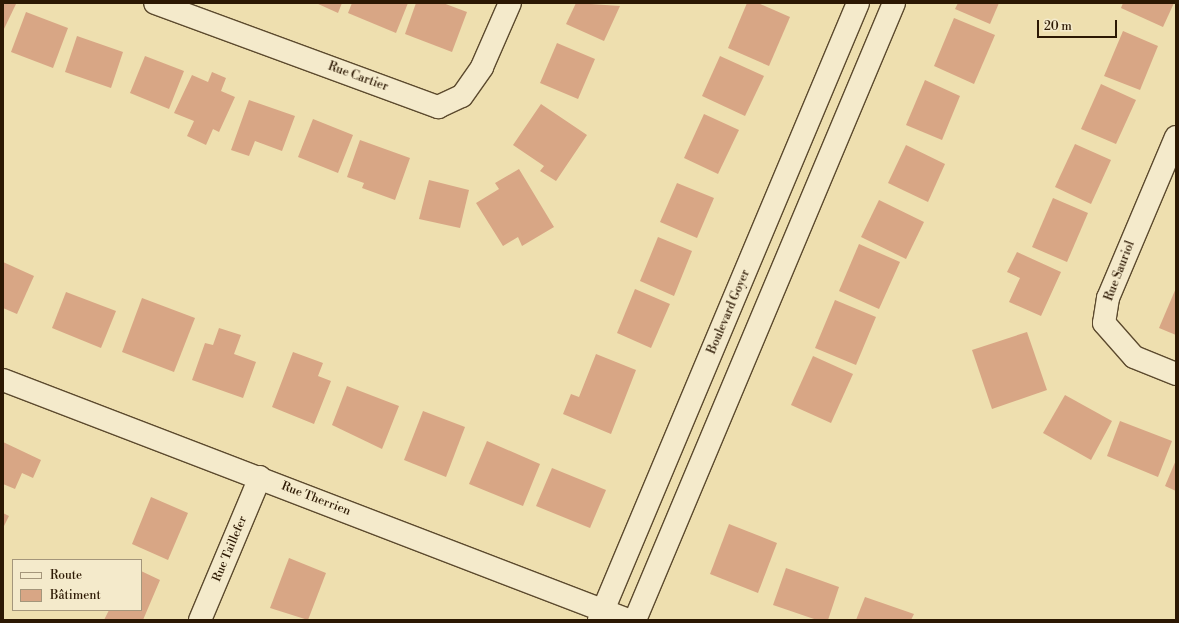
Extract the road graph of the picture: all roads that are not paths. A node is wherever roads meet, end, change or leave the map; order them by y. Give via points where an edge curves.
1 (155, 3) edge
2 (510, 3) edge
3 (858, 3) edge
4 (894, 3) edge
5 (1176, 137) edge
6 (1176, 374) edge
7 (3, 380) edge
8 (260, 478) junction
9 (601, 615) edge
10 (200, 620) edge
11 (628, 620) edge
12 (635, 620) edge

1 - 2 street, Rue Cartier via 438,107 462,96 482,67
3 - 9 street, Boulevard Goyer
4 - 12 street
5 - 6 street, Rue Sauriol via 1108,298 1104,323 1134,357
7 - 8 street, Rue Therrien
8 - 9 street, Rue Therrien
8 - 10 street, Rue Taillefer
9 - 11 street, Rue Therrien

